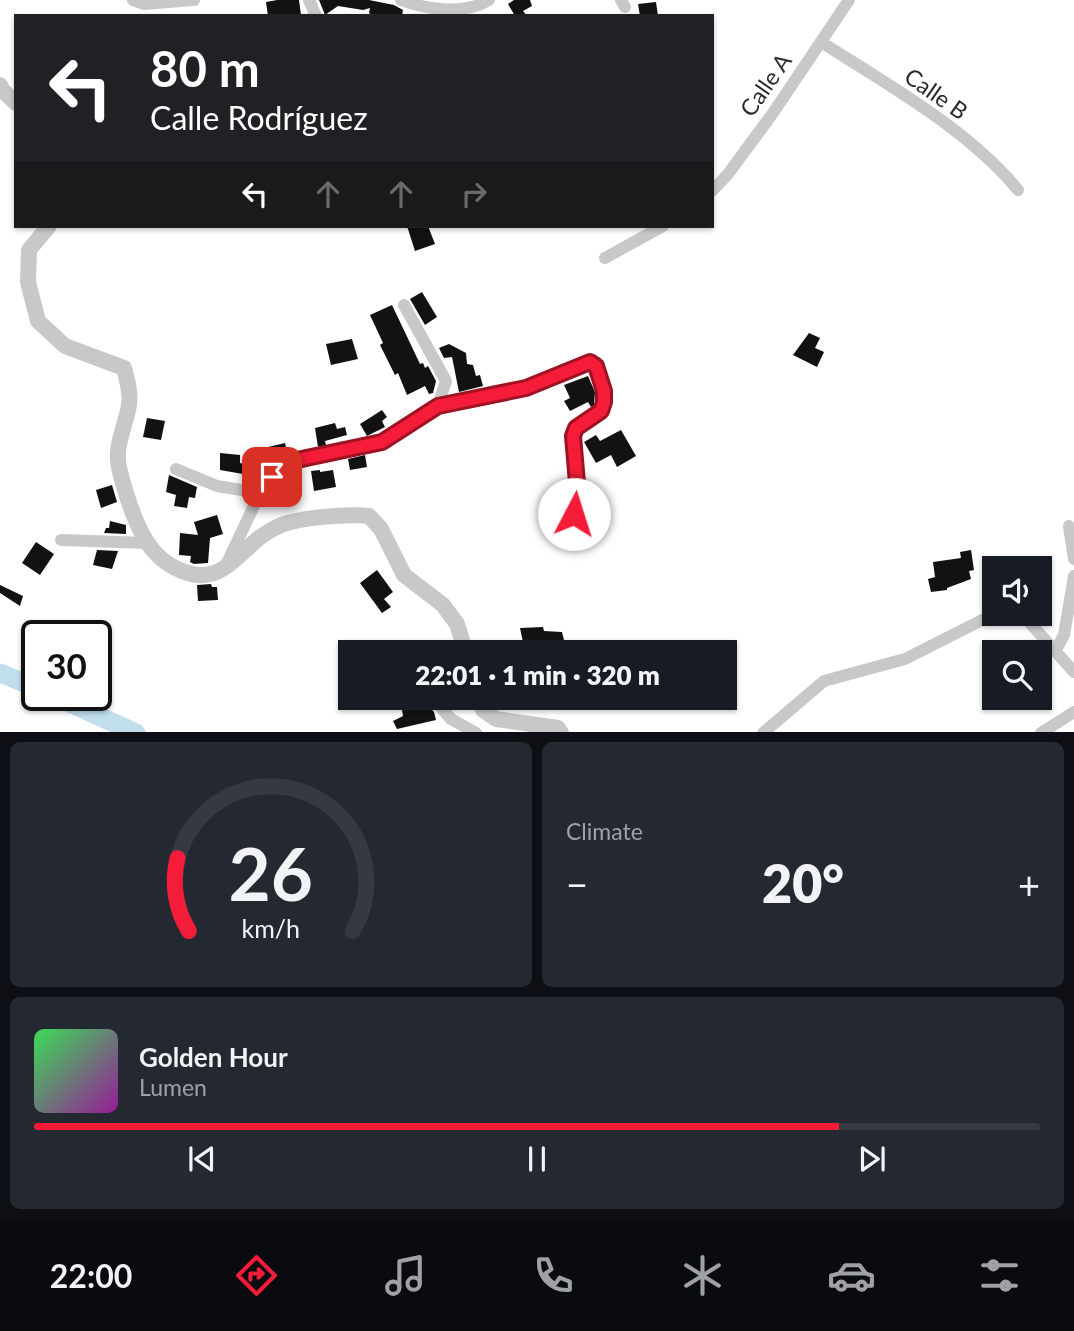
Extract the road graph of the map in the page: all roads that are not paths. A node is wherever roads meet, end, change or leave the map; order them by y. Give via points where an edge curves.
1 (133, 0) edge
2 (194, 0) edge
3 (401, 0) edge
4 (489, 0) edge
5 (849, 0) edge
6 (417, 11) edge
7 (821, 42) junction
8 (0, 85) edge
9 (14, 101) edge
10 (714, 189) edge
11 (1018, 190) dead end
12 (47, 228) edge
13 (659, 228) edge
14 (605, 258) dead end
15 (404, 305) dead end
16 (438, 406) junction
17 (176, 470) dead end
18 (260, 493) junction
19 (574, 514) dead end
20 (1069, 527) dead end
21 (61, 540) dead end
22 (147, 543) junction
23 (1074, 559) edge
24 (224, 568) junction
25 (1074, 576) edge
26 (982, 620) edge
27 (1033, 626) edge
28 (462, 640) edge
29 (1056, 650) junction
30 (1074, 672) edge
31 (443, 710) edge
32 (483, 710) edge
33 (1074, 712) edge
34 (474, 732) edge
35 (560, 732) edge
36 (764, 732) edge
37 (1043, 732) edge

1 - 2 street via 144,4
3 - 6 street
4 - 6 street via 463,9
5 - 7 street, Calle A
7 - 10 street, Calle A
7 - 11 street, Calle B via 974,147
8 - 9 street
12 - 22 street via 29,250 28,282 38,320 65,346 124,368 130,403 117,453 132,511
13 - 14 street
15 - 16 street via 446,381
16 - 18 street via 382,442 297,460 272,477
16 - 19 street via 526,388 590,362 596,366 604,402 601,411 576,428 573,436
17 - 18 street via 217,486
18 - 24 street
20 - 23 street
21 - 22 street
22 - 24 street via 168,564 191,574 210,575
24 - 28 street via 256,538 281,525 369,516 381,529 404,575 443,605
25 - 29 street via 1064,635
26 - 36 street via 905,659 824,681
27 - 29 street
29 - 30 street
31 - 34 street
32 - 35 street via 496,719
33 - 37 street

